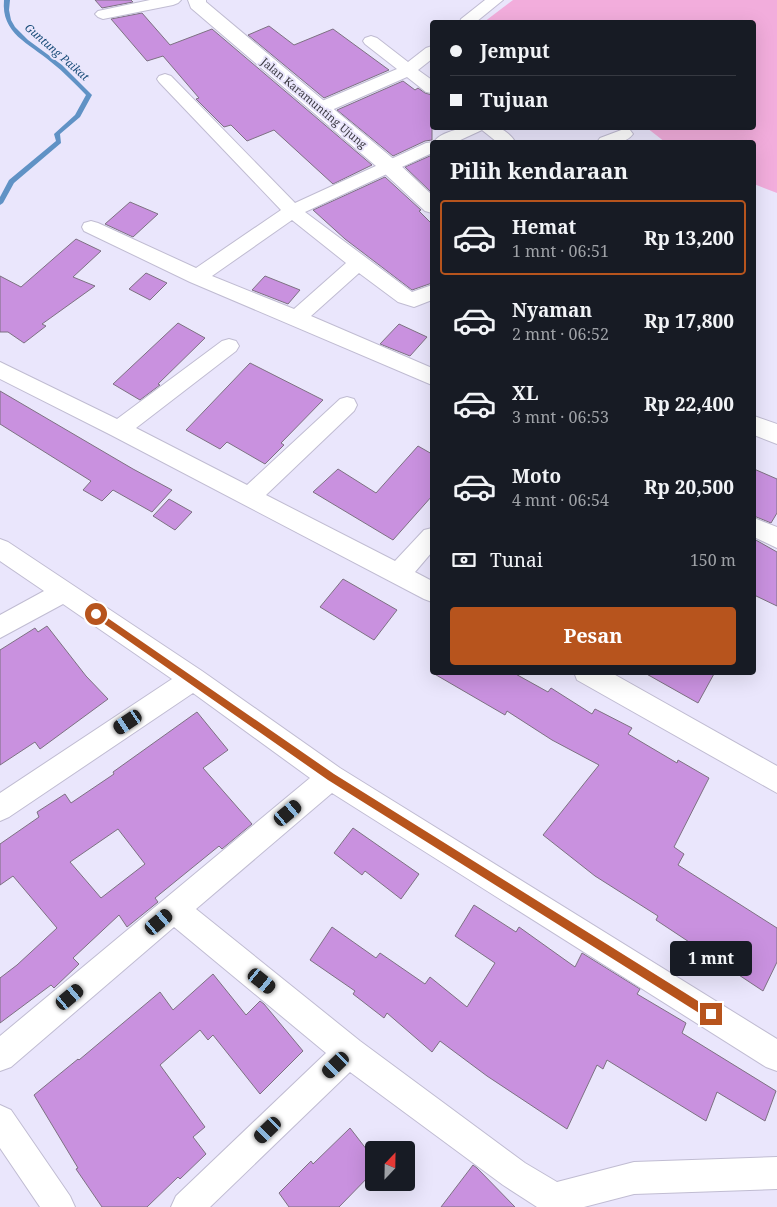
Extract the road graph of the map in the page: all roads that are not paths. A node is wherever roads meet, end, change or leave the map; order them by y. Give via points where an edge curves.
1 (173, 0) edge
2 (197, 0) edge
3 (495, 0) edge
4 (103, 14) dead end
5 (470, 20) edge
6 (372, 41) dead end
7 (430, 52) edge
8 (408, 70) junction
9 (165, 79) dead end
10 (430, 86) edge
11 (321, 108) junction
12 (469, 130) edge
13 (492, 130) edge
14 (624, 134) dead end
15 (447, 140) edge
16 (505, 140) edge
17 (610, 140) edge
18 (430, 148) edge
19 (390, 167) junction
20 (430, 204) edge
21 (292, 210) junction
22 (91, 227) dead end
23 (358, 263) junction
24 (197, 277) junction
25 (430, 293) edge
26 (296, 318) junction
27 (229, 346) dead end
28 (0, 370) edge
29 (430, 376) edge
30 (347, 405) dead end
31 (756, 426) edge
32 (119, 429) junction
33 (777, 434) edge
34 (249, 497) junction
35 (756, 528) edge
36 (777, 538) edge
37 (430, 539) edge
38 (0, 549) edge
39 (398, 574) junction
40 (430, 591) edge
41 (64, 592) junction
42 (0, 627) edge
43 (591, 675) edge
44 (193, 680) junction
45 (331, 777) junction
46 (777, 780) edge
47 (0, 808) edge
48 (174, 909) junction
49 (349, 1052) junction
50 (0, 1056) edge
51 (777, 1056) edge
52 (0, 1121) edge
53 (777, 1174) edge
54 (551, 1203) edge
55 (59, 1207) edge
56 (187, 1207) edge

1 - 4 street
2 - 11 street, Jalan Karamunting Ujung via 197,4
3 - 5 street
6 - 8 street
7 - 8 street
8 - 10 street
8 - 11 street
9 - 21 street
11 - 19 street, Jalan Karamunting Ujung
12 - 15 street
13 - 16 street
14 - 17 street
18 - 19 street
19 - 20 street, Jalan Karamunting Ujung
19 - 21 street
21 - 23 street
21 - 24 street
22 - 24 street
23 - 25 street via 405,297 414,300
23 - 26 street
24 - 26 street
26 - 29 street
27 - 32 street
28 - 32 street
30 - 34 street
31 - 33 street
32 - 34 street
34 - 39 street
35 - 36 street
37 - 39 street
38 - 41 street
39 - 40 street
41 - 42 street
41 - 44 street
43 - 46 street
44 - 45 street
44 - 47 street
45 - 48 street
45 - 51 street
48 - 49 street
48 - 50 street
49 - 54 street
49 - 56 street
52 - 55 street
53 - 54 street via 634,1178

